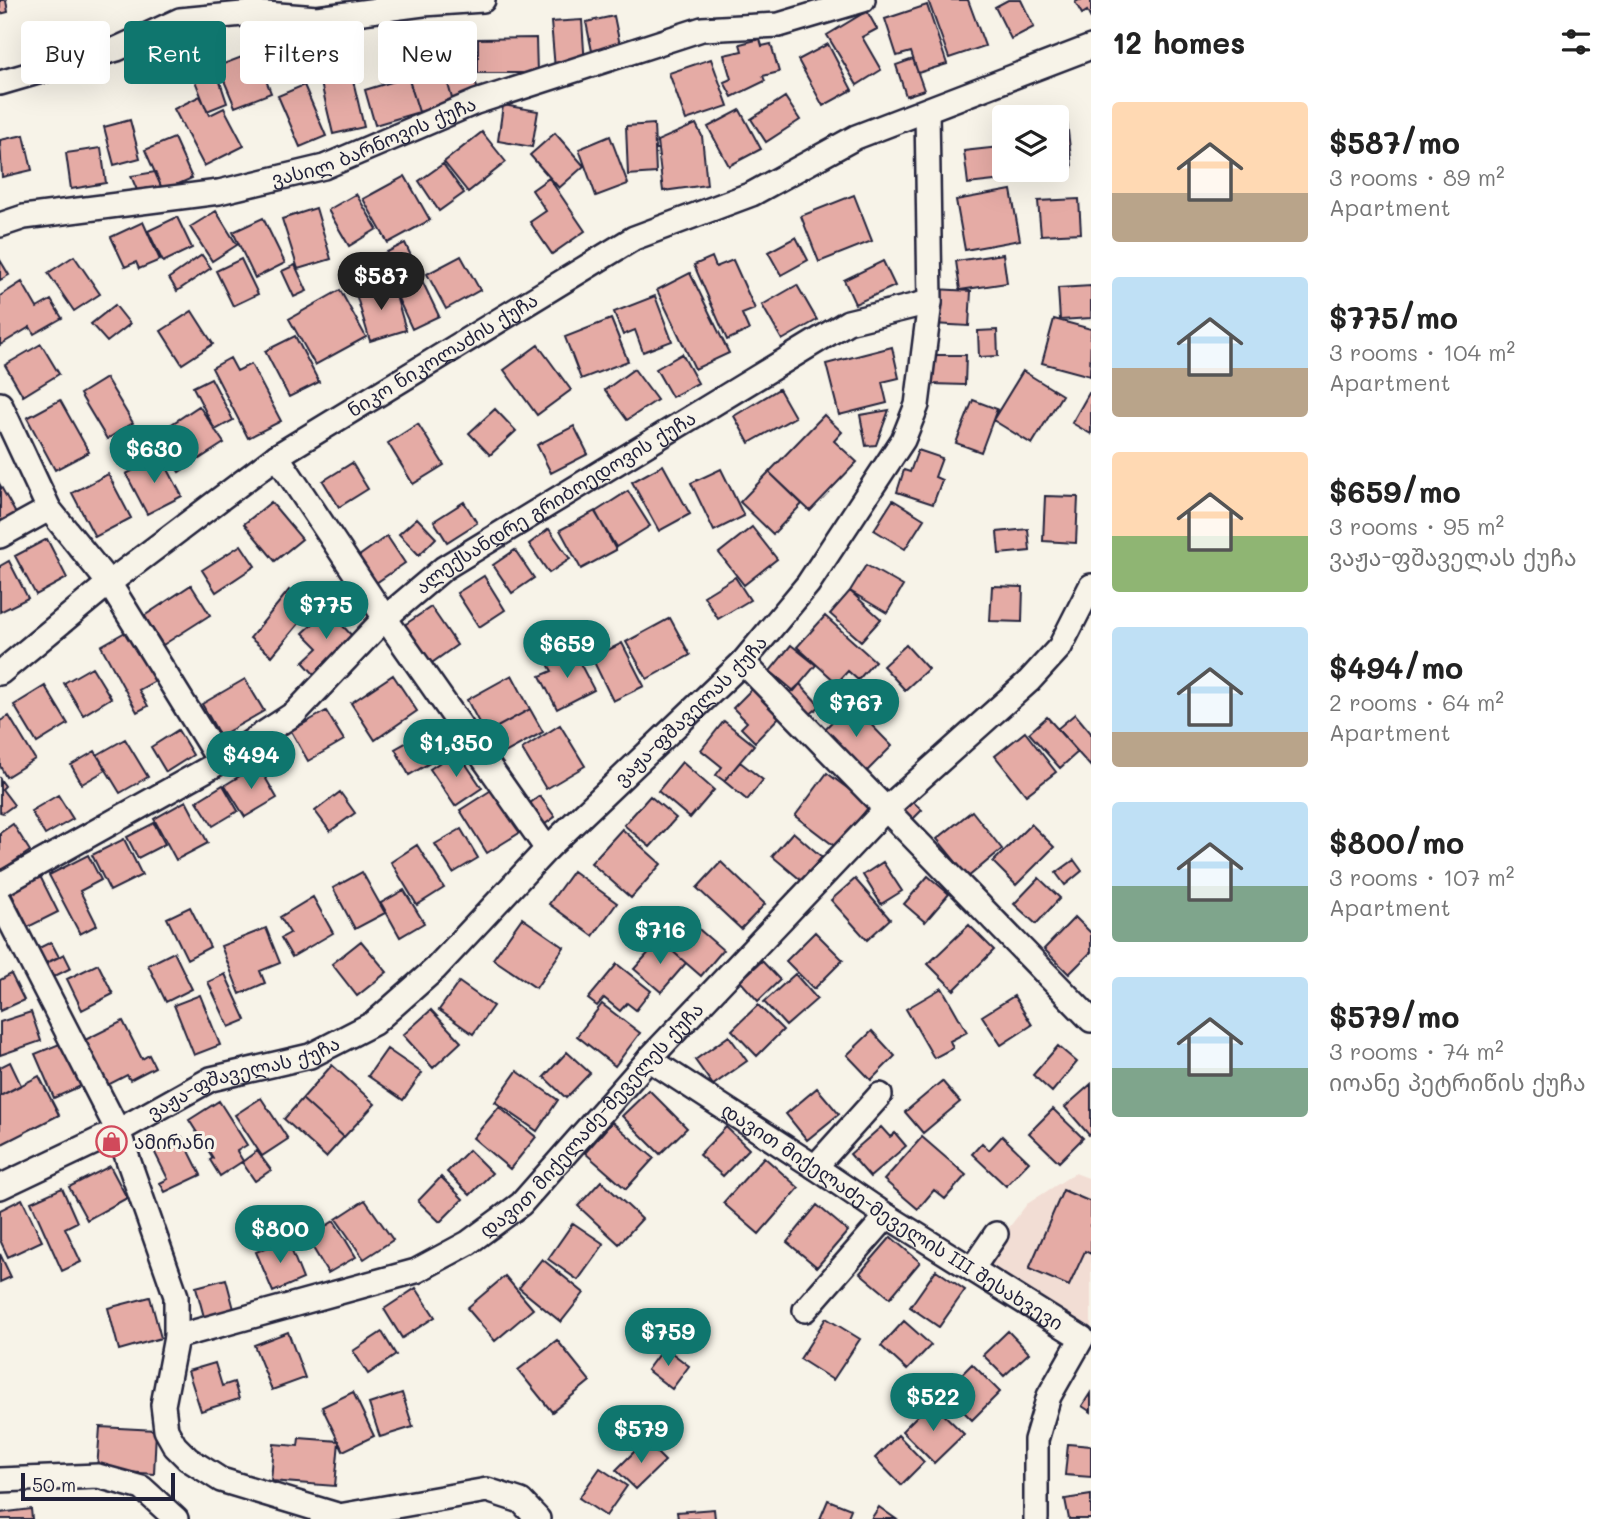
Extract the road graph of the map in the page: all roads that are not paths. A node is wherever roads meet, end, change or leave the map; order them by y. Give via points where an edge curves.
1 (484, 0) edge
2 (863, 0) edge
3 (1091, 47) edge
4 (0, 83) edge
5 (927, 111) junction
6 (0, 225) edge
7 (930, 302) junction
8 (0, 404) edge
9 (277, 456) junction
10 (49, 509) junction
11 (0, 536) edge
12 (109, 583) junction
13 (1091, 586) edge
14 (385, 618) junction
15 (743, 662) junction
16 (0, 673) edge
17 (220, 762) junction
18 (885, 810) junction
19 (547, 849) junction
20 (0, 885) edge
21 (0, 901) edge
22 (1091, 1020) edge
23 (649, 1059) junction
24 (880, 1095) dead end
25 (118, 1131) junction
26 (815, 1167) junction
27 (0, 1187) edge
28 (887, 1216) junction
29 (996, 1234) dead end
30 (972, 1269) junction
31 (805, 1310) dead end
32 (176, 1337) junction
33 (0, 1480) edge
34 (329, 1517) edge
35 (176, 1519) edge
36 (538, 1519) edge
37 (1036, 1519) edge

1 - 4 street via 317,18 253,13 180,20 117,49
2 - 6 street, ვასილ ბარნოვის ქუჩა via 779,25 702,29 476,102 324,167 219,192 24,217
3 - 5 street
5 - 7 street, ვაჟა-ფშაველას ქუჩა
5 - 9 street, ნიკო ნიკოლაძის ქუჩა via 856,137 752,194 634,238
7 - 14 street, ალექსანდრე გრიბოედოვის ქუჩა via 848,322 444,568
7 - 15 street, ვაჟა-ფშაველას ქუჩა via 917,405 903,440 808,584
8 - 10 street
9 - 12 street, ნიკო ნიკოლაძის ქუჩა
9 - 14 street
10 - 11 street
10 - 12 street
12 - 16 street, ნიკო ნიკოლაძის ქუჩა
12 - 17 street
13 - 18 street, დავით მიქელაძე-მეველეს ქუჩა via 1060,647 1029,681
14 - 17 street, ალექსანდრე გრიბოედოვის ქუჩა via 295,713
14 - 19 street
15 - 18 street
15 - 19 street, ვაჟა-ფშაველას ქუჩა
17 - 20 street, ალექსანდრე გრიბოედოვის ქუჩა
18 - 22 street
18 - 23 street, დავით მიქელაძე-მეველეს ქუჩა
19 - 25 street, ვაჟა-ფშაველას ქუჩა via 435,969 374,1023 310,1056 211,1079
21 - 25 street
23 - 26 street, დავით მიქელაძე-მეველის III შესახვევი
23 - 32 street, დავით მიქელაძე-მეველეს ქუჩა via 521,1204 468,1243 416,1271
24 - 26 street
25 - 27 street, ვაჟა-ფშაველას ქუჩა
25 - 32 street via 176,1296
26 - 28 street, დავით მიქელაძე-მეველის III შესახვევი
28 - 30 street, დავით მიქელაძე-მეველის III შესახვევი
28 - 31 street
29 - 30 street
30 - 37 street, დავით მიქელაძე-მეველის III შესახვევი via 1083,1338 1049,1396 1036,1440
32 - 34 street via 163,1405 166,1430 175,1446 188,1460 221,1480
33 - 35 street via 98,1476 142,1488
34 - 36 street via 487,1490 522,1501

